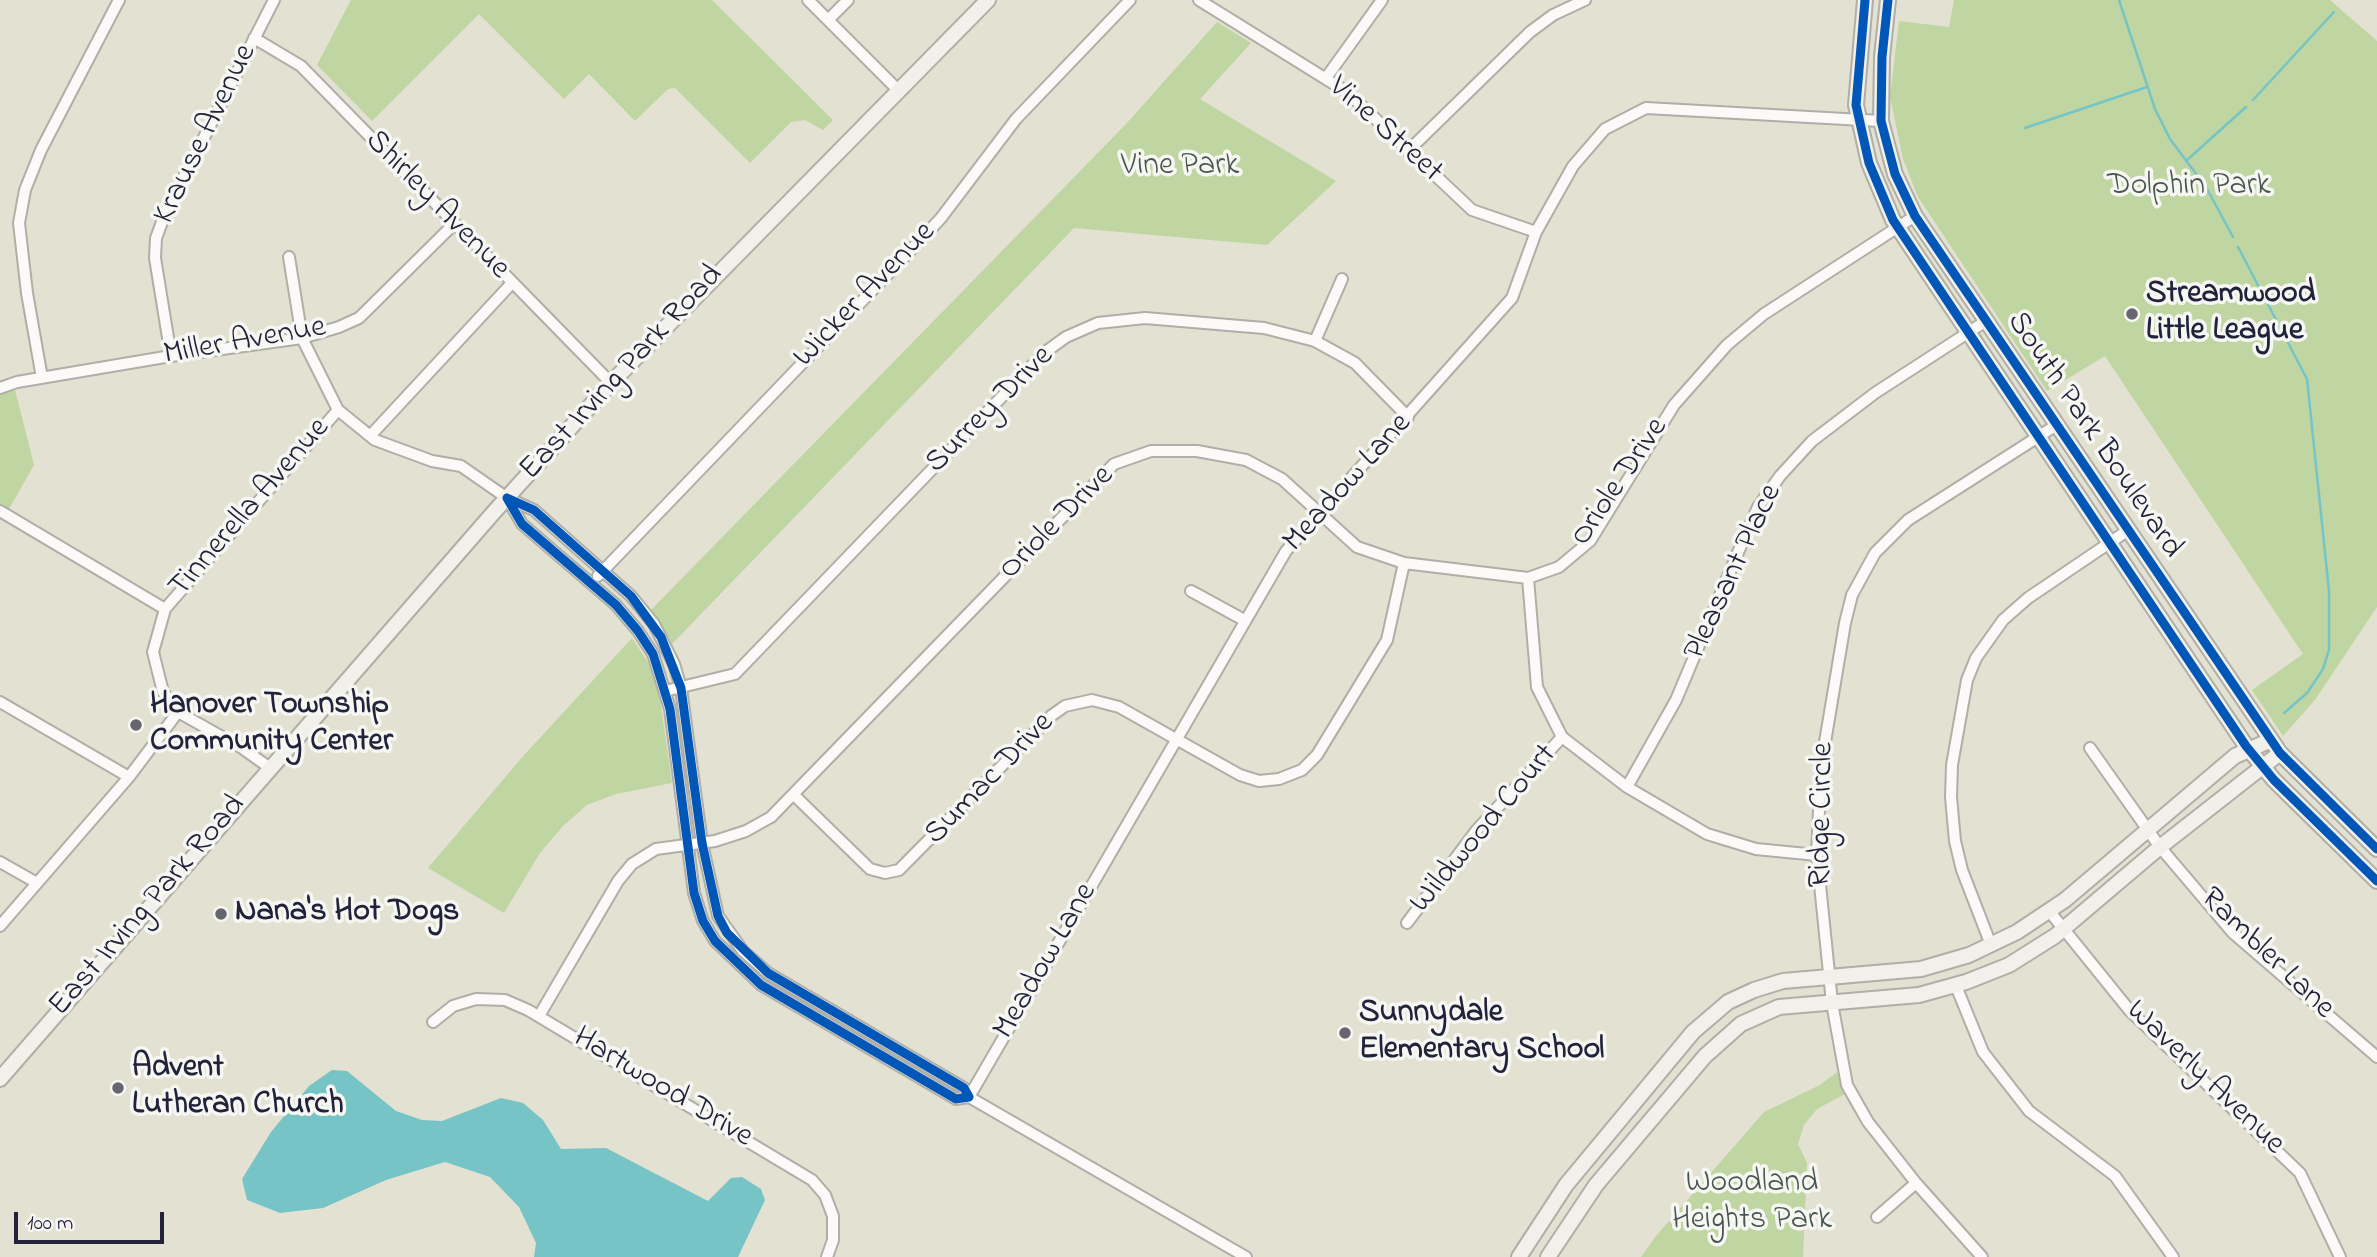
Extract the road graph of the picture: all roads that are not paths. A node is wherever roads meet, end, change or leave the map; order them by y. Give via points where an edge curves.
1 (119, 0) edge
2 (274, 0) edge
3 (808, 0) edge
4 (848, 0) edge
5 (988, 0) edge
6 (1130, 0) edge
7 (1199, 0) edge
8 (1382, 0) edge
9 (1585, 0) edge
10 (1866, 0) edge
11 (1888, 0) edge
12 (828, 20) junction
13 (254, 38) junction
14 (1326, 78) junction
15 (897, 89) junction
16 (1858, 120) junction
17 (1881, 121) junction
18 (1408, 151) junction
19 (1915, 216) junction
20 (454, 224) junction
21 (1897, 227) junction
22 (1536, 232) junction
23 (289, 257) dead end
24 (1342, 279) dead end
25 (511, 284) junction
26 (1986, 321) junction
27 (1967, 333) junction
28 (302, 338) junction
29 (1315, 341) junction
30 (171, 356) junction
31 (42, 378) junction
32 (611, 383) junction
33 (0, 388) edge
34 (338, 410) junction
35 (1408, 417) junction
36 (2055, 426) junction
37 (370, 436) junction
38 (2037, 438) junction
39 (507, 498) junction
40 (0, 511) edge
41 (1317, 513) junction
42 (2127, 531) junction
43 (2108, 543) junction
44 (1404, 563) junction
45 (602, 571) junction
46 (1528, 578) junction
47 (591, 583) junction
48 (1191, 591) dead end
49 (165, 609) junction
50 (1244, 620) junction
51 (681, 688) junction
52 (666, 691) junction
53 (0, 702) edge
54 (178, 712) junction
55 (1562, 737) junction
56 (1175, 740) junction
57 (2271, 740) junction
58 (2090, 748) dead end
59 (2248, 748) junction
60 (2280, 753) junction
61 (2261, 766) junction
62 (270, 768) junction
63 (129, 777) junction
64 (1627, 787) junction
65 (795, 796) junction
66 (2148, 829) junction
67 (702, 843) junction
68 (687, 844) junction
69 (2160, 847) junction
70 (2377, 849) edge
71 (1817, 855) junction
72 (0, 862) edge
73 (2377, 881) edge
74 (37, 883) junction
75 (2050, 912) junction
76 (1407, 923) dead end
77 (0, 926) edge
78 (2064, 929) junction
79 (1991, 945) junction
80 (1830, 976) junction
81 (1956, 986) junction
82 (1832, 1003) junction
83 (539, 1016) junction
84 (433, 1022) dead end
85 (2377, 1057) edge
86 (0, 1079) edge
87 (969, 1097) junction
88 (1916, 1183) junction
89 (1877, 1217) dead end
90 (827, 1257) edge
91 (1246, 1257) edge
92 (1519, 1257) edge
93 (1548, 1257) edge
94 (1982, 1257) edge
95 (2173, 1257) edge
96 (2340, 1257) edge

1 - 31 street via 25,190 19,223
2 - 13 street, Krause Avenue
3 - 12 street
4 - 12 street
5 - 15 street, East Irving Park Road
6 - 45 street, Wicker Avenue via 1016,119 941,218
7 - 14 street, Vine Street
8 - 14 street
9 - 18 street via 1530,32
10 - 16 street, South Park Boulevard via 1856,95
11 - 17 street, South Park Boulevard
12 - 15 street
13 - 20 street, Shirley Avenue via 301,66
13 - 30 street, Krause Avenue via 156,238 155,258
14 - 18 street, Vine Street via 1364,107
15 - 32 street, East Irving Park Road
16 - 17 street, Meadow Lane
16 - 21 street, South Park Boulevard via 1878,189
16 - 22 street, Meadow Lane via 1647,108 1605,129 1573,166
17 - 19 street, South Park Boulevard via 1895,174
18 - 22 street, Vine Street via 1472,210
19 - 21 street, Oriole Drive
19 - 26 street, South Park Boulevard
20 - 25 street, Shirley Avenue
20 - 28 street, Miller Avenue via 359,318
21 - 27 street, South Park Boulevard
21 - 46 street, Oriole Drive via 1764,314 1727,345 1674,405 1590,541 1559,567
22 - 35 street, Meadow Lane via 1511,298
23 - 28 street
24 - 29 street
25 - 32 street, Shirley Avenue
25 - 37 street
26 - 27 street, Pleasant Place
26 - 36 street, South Park Boulevard
27 - 38 street, South Park Boulevard
27 - 64 street, Pleasant Place via 1812,441 1780,476 1758,507 1676,700
28 - 30 street, Miller Avenue
28 - 34 street
29 - 35 street, Surrey Drive via 1355,363
29 - 51 street, Surrey Drive via 1264,328 1138,318 1098,323 1066,337 1031,366 735,674
30 - 31 street, Miller Avenue
31 - 33 street, Miller Avenue
32 - 39 street, East Irving Park Road
34 - 37 street
34 - 49 street, Tinnerella Avenue
35 - 41 street, Meadow Lane
36 - 38 street, Ridge Circle
36 - 42 street, South Park Boulevard
37 - 39 street via 432,461 461,466
38 - 43 street, South Park Boulevard
38 - 71 street, Ridge Circle via 1908,520 1864,571 1845,623 1826,728
39 - 45 street via 534,510
39 - 47 street via 522,524
39 - 62 street, East Irving Park Road
40 - 49 street
41 - 44 street, Oriole Drive via 1357,547
41 - 50 street, Meadow Lane via 1286,551
41 - 65 street, Oriole Drive via 1282,479 1246,460 1197,451 1151,451 1114,464
42 - 43 street
42 - 57 street, South Park Boulevard
43 - 59 street, South Park Boulevard
43 - 79 street via 2003,620 1976,658 1967,680 1951,797 1962,870
44 - 46 street, Oriole Drive
44 - 56 street, Sumac Drive via 1387,640 1328,740 1302,769 1259,781 1226,769
45 - 47 street, Wicker Avenue
45 - 51 street via 654,624
46 - 55 street via 1537,687
47 - 52 street via 643,637
48 - 50 street
49 - 54 street via 153,652 163,692
50 - 56 street, Meadow Lane
51 - 52 street, Surrey Drive
51 - 67 street
52 - 68 street
53 - 63 street
54 - 62 street
54 - 63 street
55 - 64 street
55 - 76 street, Wildwood Court via 1476,831
56 - 65 street, Sumac Drive via 1111,704 1092,700 1065,706 912,860 891,873 865,864
56 - 87 street, Meadow Lane
57 - 59 street
57 - 60 street, South Park Boulevard
58 - 66 street, Rambler Lane
59 - 61 street, South Park Boulevard
59 - 66 street
60 - 61 street
60 - 70 street, South Park Boulevard
61 - 69 street
61 - 73 street, South Park Boulevard
62 - 86 street, East Irving Park Road
63 - 74 street
64 - 71 street via 1707,834 1756,849
65 - 67 street, Oriole Drive via 746,831
66 - 69 street, Rambler Lane
66 - 75 street
67 - 68 street, Oriole Drive
67 - 87 street via 718,916 750,958 783,983 964,1088
68 - 83 street, Oriole Drive via 656,849 628,868
68 - 87 street via 703,921 740,968 761,985 956,1099
69 - 78 street
69 - 85 street, Rambler Lane via 2233,933
71 - 80 street, Ridge Circle
72 - 74 street
74 - 77 street
75 - 78 street, Waverly Avenue
75 - 79 street
78 - 81 street via 2009,965
78 - 96 street, Waverly Avenue via 2130,1011 2300,1173
79 - 80 street via 1921,969
80 - 82 street, Ridge Circle
80 - 92 street via 1783,981 1754,990 1728,1002 1703,1022 1566,1185
81 - 82 street via 1894,999
81 - 95 street via 1983,1052 2029,1111 2115,1176
82 - 88 street, Ridge Circle via 1847,1085 1868,1122
82 - 93 street via 1773,1008 1736,1028 1705,1056 1596,1185
83 - 84 street, Hartwood Drive via 510,1002 481,999 453,1006
83 - 90 street, Hartwood Drive via 813,1180 833,1216
87 - 91 street
88 - 89 street
88 - 94 street, Ridge Circle

